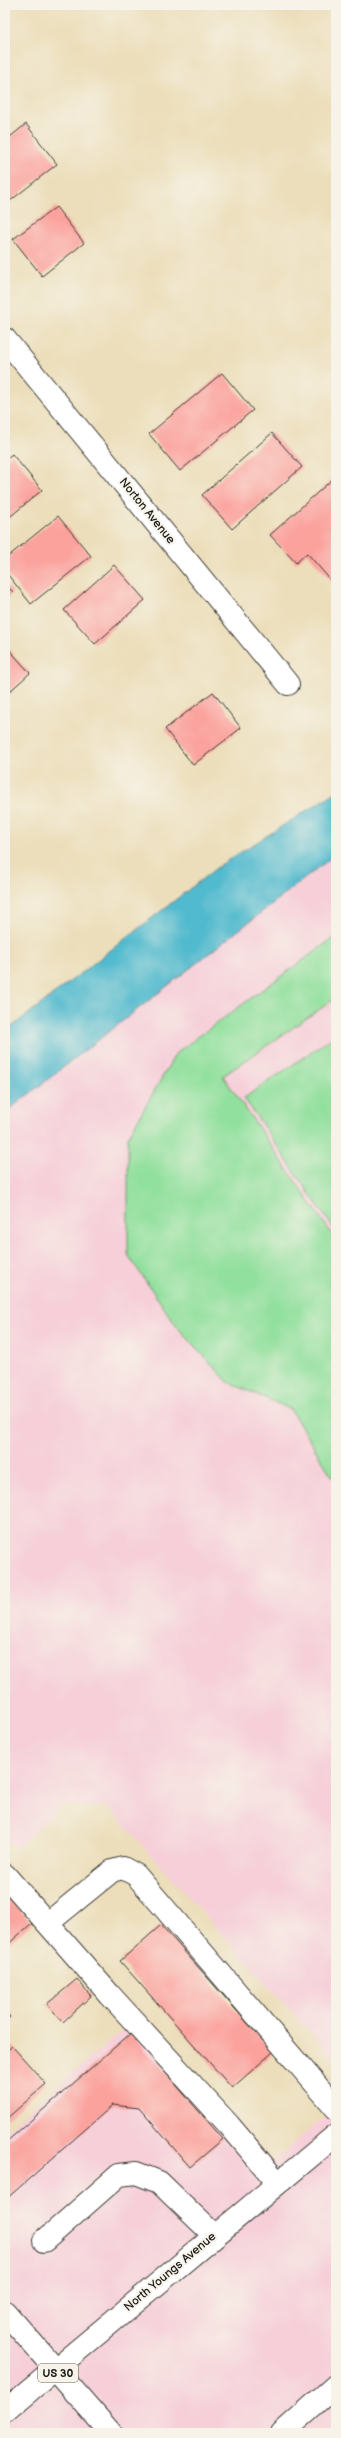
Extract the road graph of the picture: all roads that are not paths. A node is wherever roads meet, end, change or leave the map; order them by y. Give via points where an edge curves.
1 (5, 338) edge
2 (288, 684) dead end
3 (5, 1874) edge
4 (48, 1923) junction
5 (336, 2108) edge
6 (336, 2134) edge
7 (278, 2183) junction
8 (214, 2235) junction
9 (44, 2241) dead end
10 (5, 2312) edge
11 (54, 2368) junction
12 (336, 2385) edge
13 (5, 2411) edge
14 (111, 2433) edge
15 (282, 2433) edge

1 - 2 street, Norton Avenue
3 - 4 street
4 - 5 street via 112,1871 123,1868 136,1874
4 - 7 street
6 - 7 street, North Youngs Avenue
7 - 8 street, North Youngs Avenue
8 - 9 street via 159,2182 136,2173 119,2175
8 - 11 street, North Youngs Avenue
10 - 11 street, US 30
11 - 13 street, North Youngs Avenue
11 - 14 street, US 30
12 - 15 street

